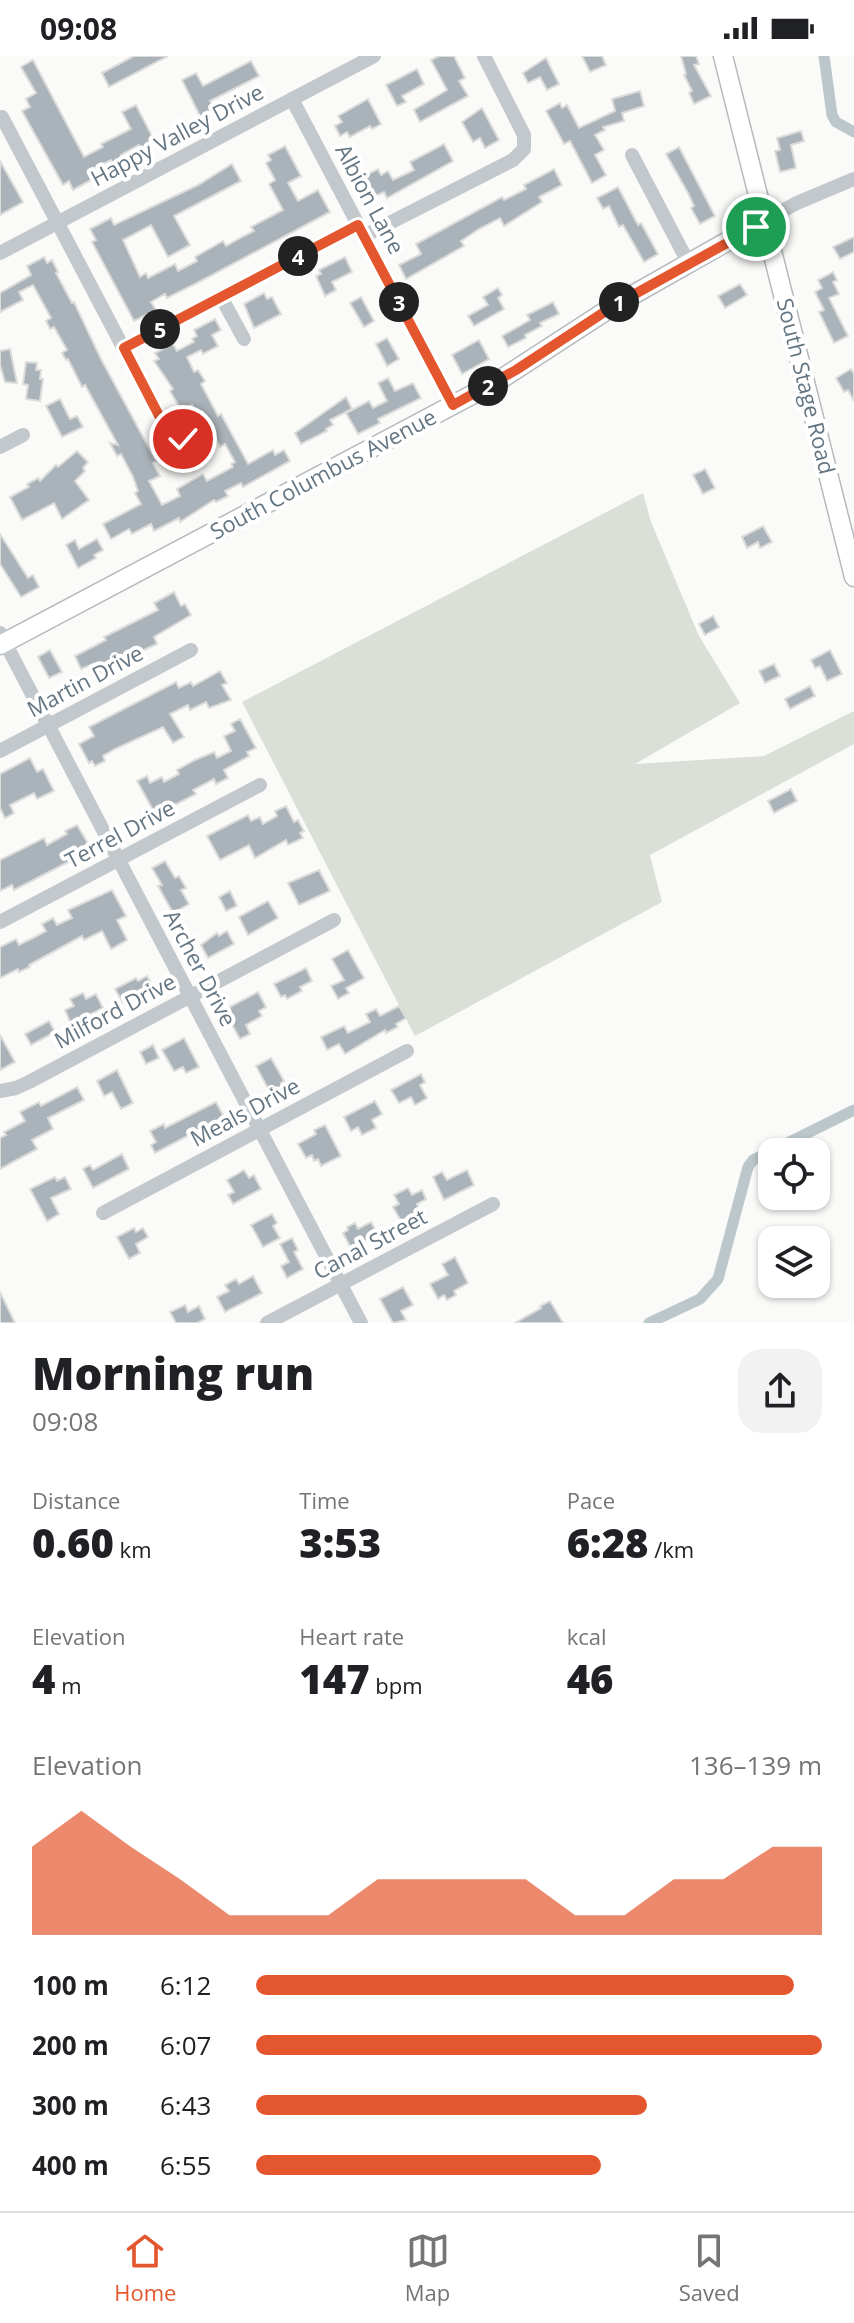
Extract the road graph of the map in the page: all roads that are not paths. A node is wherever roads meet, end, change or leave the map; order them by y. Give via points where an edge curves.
1 (374, 56) edge
2 (484, 56) edge
3 (723, 56) edge
4 (292, 99) junction
5 (2, 117) dead end
6 (632, 155) dead end
7 (854, 179) edge
8 (765, 220) junction
9 (58, 222) junction
10 (361, 230) junction
11 (0, 253) edge
12 (689, 264) junction
13 (221, 297) junction
14 (244, 339) dead end
15 (124, 348) junction
16 (453, 405) junction
17 (23, 435) dead end
18 (183, 439) dead end
19 (0, 447) edge
20 (854, 577) edge
21 (2, 640) edge
22 (191, 650) dead end
23 (48, 725) junction
24 (0, 751) edge
25 (260, 785) dead end
26 (118, 859) junction
27 (334, 920) dead end
28 (0, 922) edge
29 (189, 996) junction
30 (407, 1051) dead end
31 (0, 1091) edge
32 (260, 1129) junction
33 (493, 1204) dead end
34 (103, 1213) dead end
35 (341, 1284) junction
36 (267, 1323) edge
37 (361, 1323) edge

1 - 4 street, Happy Valley Drive
2 - 10 street via 524,135 524,149 513,160
3 - 8 main road, South Stage Road
4 - 9 street, Happy Valley Drive
4 - 10 street, Albion Lane
5 - 9 street
6 - 12 street
7 - 8 street
8 - 12 main road, South Columbus Avenue
8 - 20 main road, South Stage Road
9 - 11 street, Happy Valley Drive
9 - 15 street
10 - 13 street
10 - 16 street, Albion Lane
12 - 16 main road, South Columbus Avenue
13 - 14 street
13 - 15 street
15 - 18 street via 168,433
16 - 21 main road, South Columbus Avenue
17 - 19 street
21 - 23 street, Archer Drive
22 - 23 street, Martin Drive
23 - 24 street, Martin Drive
23 - 26 street, Archer Drive
25 - 26 street, Terrel Drive
26 - 28 street, Terrel Drive
26 - 29 street, Archer Drive
27 - 29 street, Milford Drive
29 - 31 street, Milford Drive via 29,1082
29 - 32 street, Archer Drive
30 - 32 street, Meals Drive
32 - 34 street, Meals Drive
32 - 35 street, Archer Drive
33 - 35 street, Canal Street
35 - 36 street, Canal Street
35 - 37 street, Archer Drive

